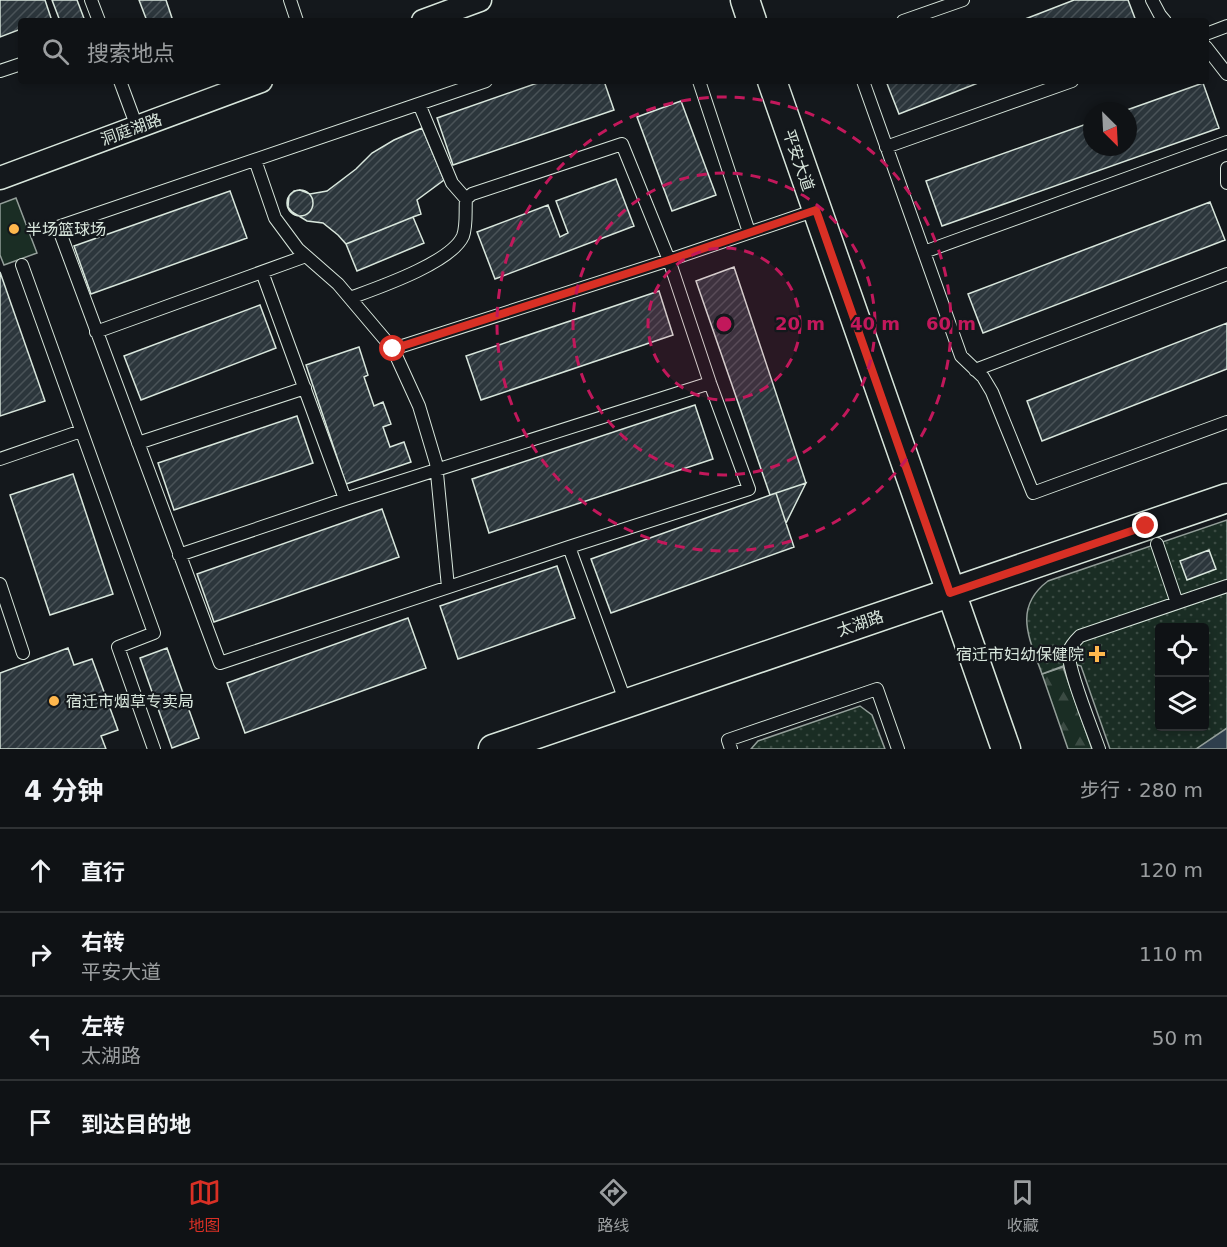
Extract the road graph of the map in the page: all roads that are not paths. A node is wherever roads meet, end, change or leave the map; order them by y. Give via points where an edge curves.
1 (91, 0) edge
2 (290, 0) edge
3 (480, 0) edge
4 (745, 0) edge
5 (963, 0) edge
6 (1152, 0) edge
7 (98, 18) edge
8 (296, 18) edge
9 (431, 18) edge
10 (751, 18) edge
11 (912, 18) edge
12 (1163, 18) edge
13 (1227, 26) edge
14 (1209, 33) edge
15 (1209, 51) edge
16 (18, 65) edge
17 (0, 72) edge
18 (1227, 74) edge
19 (121, 84) edge
20 (253, 84) edge
21 (477, 84) edge
22 (700, 84) edge
23 (773, 84) edge
24 (864, 84) edge
25 (1064, 84) edge
26 (419, 104) junction
27 (137, 127) junction
28 (1227, 142) edge
29 (886, 147) junction
30 (255, 160) junction
31 (1227, 168) edge
32 (0, 178) edge
33 (1227, 183) edge
34 (466, 199) junction
35 (816, 210) junction
36 (749, 232) junction
37 (924, 252) junction
38 (306, 256) junction
39 (669, 260) junction
40 (22, 265) dead end
41 (262, 272) junction
42 (1227, 274) edge
43 (350, 298) junction
44 (96, 332) junction
45 (393, 349) junction
46 (975, 370) junction
47 (710, 383) junction
48 (305, 388) junction
49 (1227, 422) edge
50 (81, 431) junction
51 (138, 443) junction
52 (0, 459) edge
53 (436, 470) junction
54 (1227, 498) edge
55 (345, 499) junction
56 (1157, 544) dead end
57 (569, 547) junction
58 (179, 555) junction
59 (0, 584) edge
60 (1227, 586) edge
61 (448, 587) junction
62 (950, 593) junction
63 (1177, 603) junction
64 (23, 653) dead end
65 (626, 703) junction
66 (507, 747) edge
67 (153, 749) edge
68 (731, 749) edge
69 (898, 749) edge
70 (1006, 749) edge
71 (1100, 749) edge

1 - 7 lane
2 - 8 lane
3 - 9 street
4 - 10 street
5 - 11 lane
6 - 12 lane
13 - 14 lane
15 - 18 lane
16 - 17 lane
19 - 27 lane
20 - 27 street, 洞庭湖路
21 - 26 lane
22 - 36 lane
23 - 35 street, 平安大道
24 - 29 lane
25 - 29 lane
26 - 30 lane
26 - 34 lane via 452,183
27 - 32 street, 洞庭湖路
28 - 37 lane
29 - 37 lane
30 - 38 lane via 275,218
30 - 44 lane via 58,227
31 - 33 lane
34 - 39 lane via 622,144
34 - 43 lane via 462,237 453,249 436,261
35 - 36 lane
35 - 62 street, 平安大道
36 - 39 lane
37 - 46 lane via 961,356
38 - 41 lane
38 - 43 lane
39 - 45 lane
39 - 47 lane
40 - 50 lane
41 - 44 lane
41 - 48 lane
42 - 46 lane
43 - 45 lane
44 - 51 lane
45 - 53 lane via 419,406
46 - 49 lane via 992,392 1033,493
47 - 53 lane
47 - 57 lane via 749,489
48 - 51 lane
48 - 55 lane
50 - 52 lane
50 - 67 lane via 154,633 117,647
51 - 58 lane
53 - 55 lane
53 - 61 lane
54 - 62 street, 太湖路
55 - 58 lane
56 - 63 lane
57 - 61 lane
57 - 65 lane
58 - 61 lane via 220,663
59 - 64 lane
60 - 63 lane
62 - 65 street, 太湖路
62 - 70 street, 平安大道
63 - 71 lane via 1080,636 1072,644 1072,669
65 - 66 street, 太湖路
68 - 69 lane via 728,740 877,688

